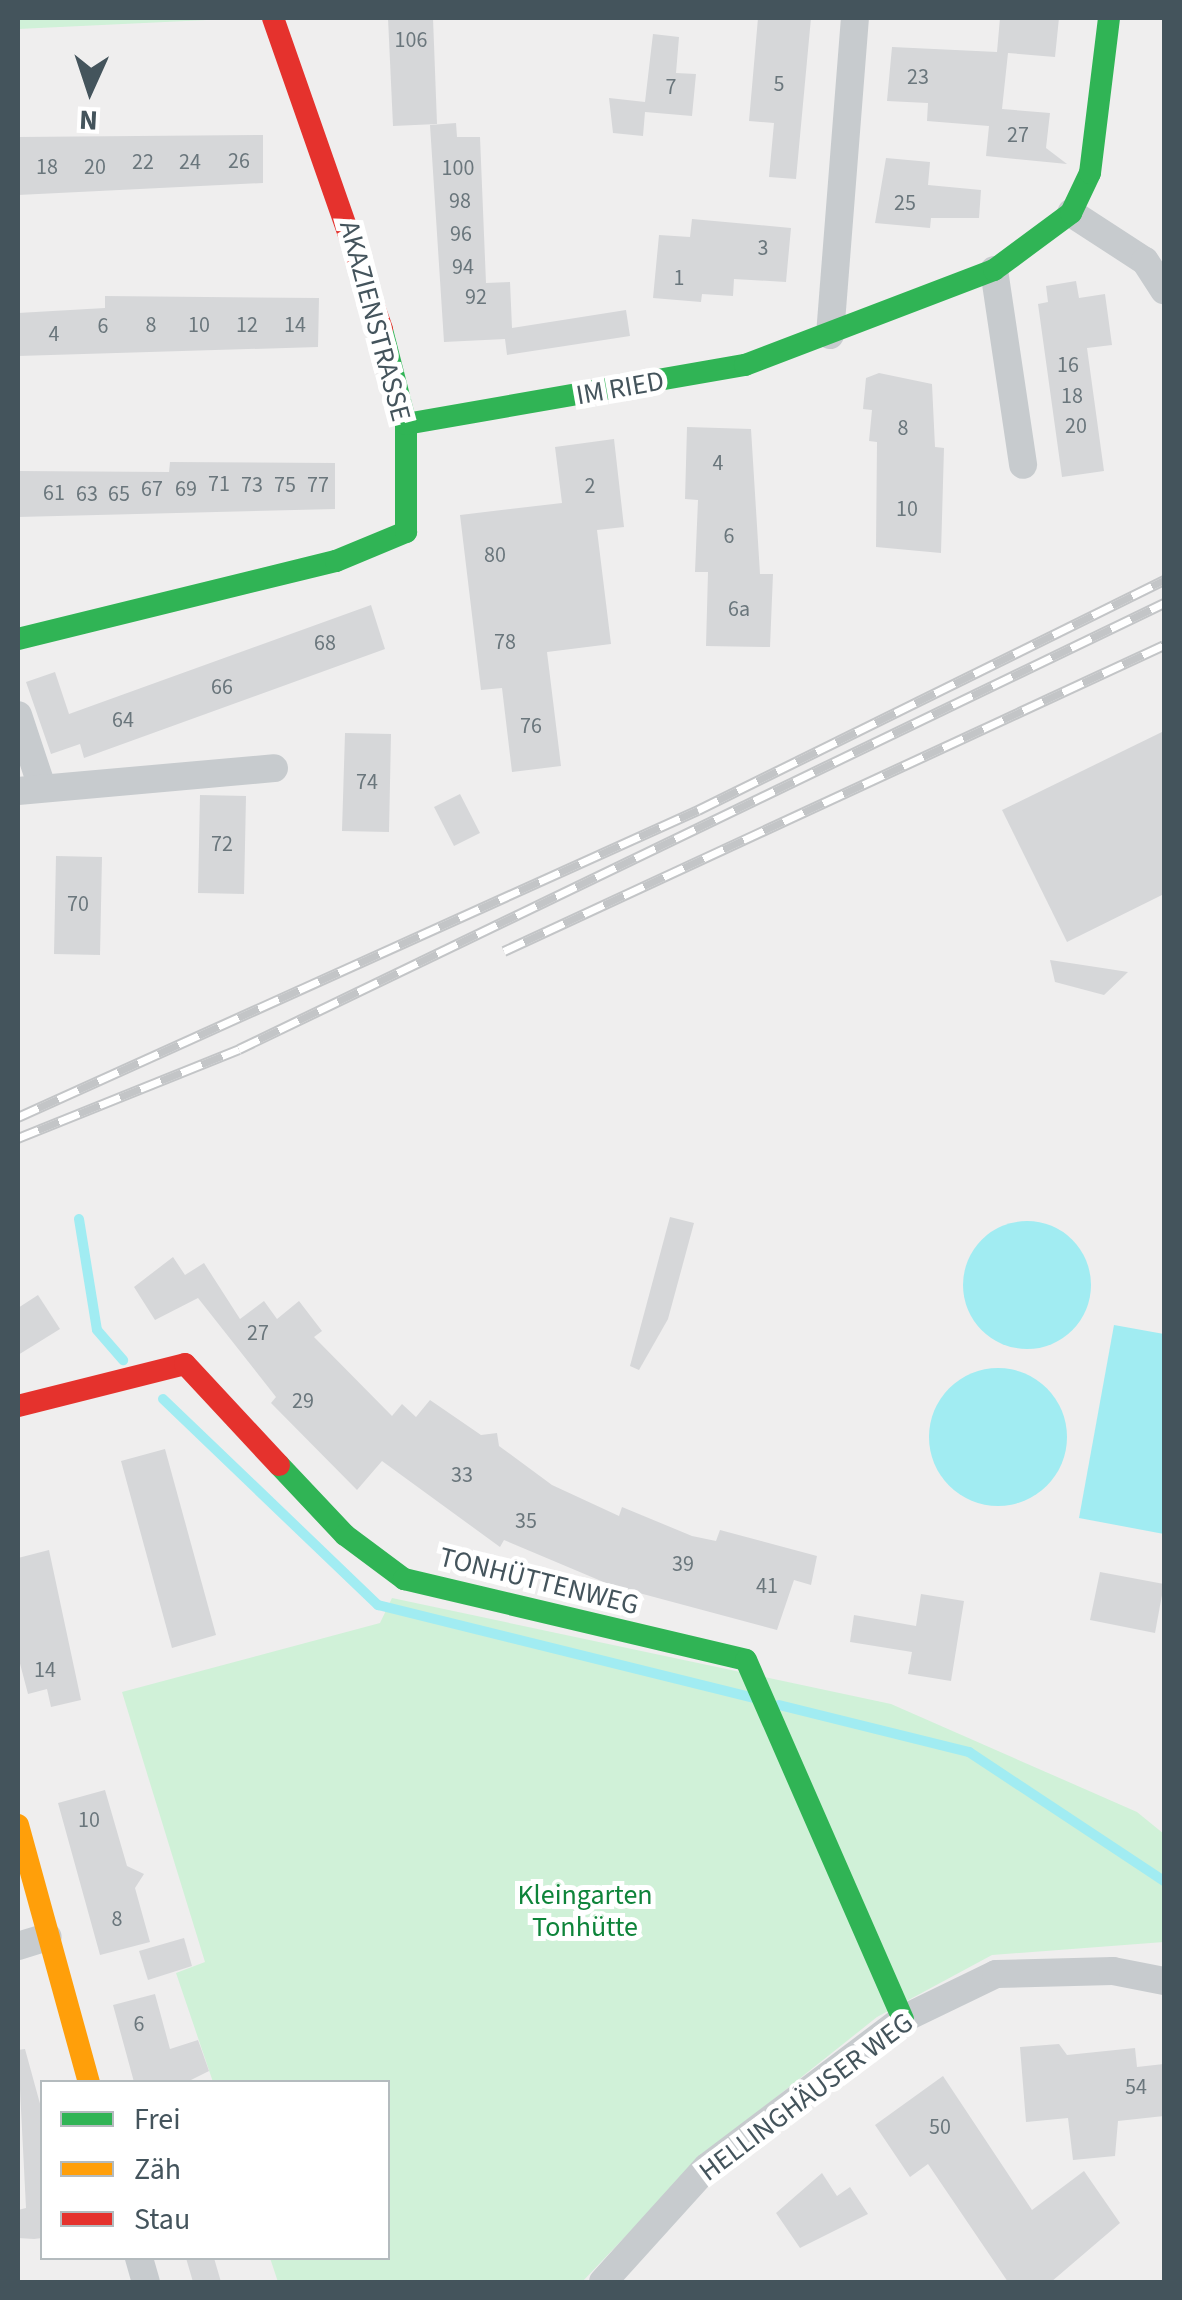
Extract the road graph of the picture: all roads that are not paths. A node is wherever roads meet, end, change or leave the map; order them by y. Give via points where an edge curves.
1 (274, 18) edge
2 (856, 18) edge
3 (1109, 18) edge
4 (1071, 213) junction
5 (994, 270) junction
6 (1164, 290) edge
7 (830, 335) junction
8 (406, 424) junction
9 (1024, 465) dead end
10 (18, 639) edge
11 (18, 715) edge
12 (274, 768) dead end
13 (29, 787) edge
14 (18, 1406) edge
15 (18, 1825) edge
16 (48, 1938) junction
17 (18, 1946) edge
18 (1164, 1981) edge
19 (903, 2019) junction
20 (88, 2080) edge
21 (603, 2282) edge

1 - 8 street, AKAZIENSTRASSE via 371,284
2 - 7 street
3 - 4 street via 1090,173
4 - 5 street, IM RIED
4 - 6 street via 1145,260
5 - 7 street, IM RIED
5 - 9 street
7 - 8 street, IM RIED via 746,365
8 - 10 street, AKAZIENSTRASSE via 406,532 381,548
11 - 13 street
12 - 13 street
14 - 19 street, TONHÜTTENWEG via 102,1392 185,1364 345,1535 404,1578 746,1660 775,1710
15 - 16 street
16 - 17 street
16 - 20 street
18 - 19 street, HELLINGHÄUSER WEG via 1113,1970 996,1974
19 - 21 street, HELLINGHÄUSER WEG via 706,2167

